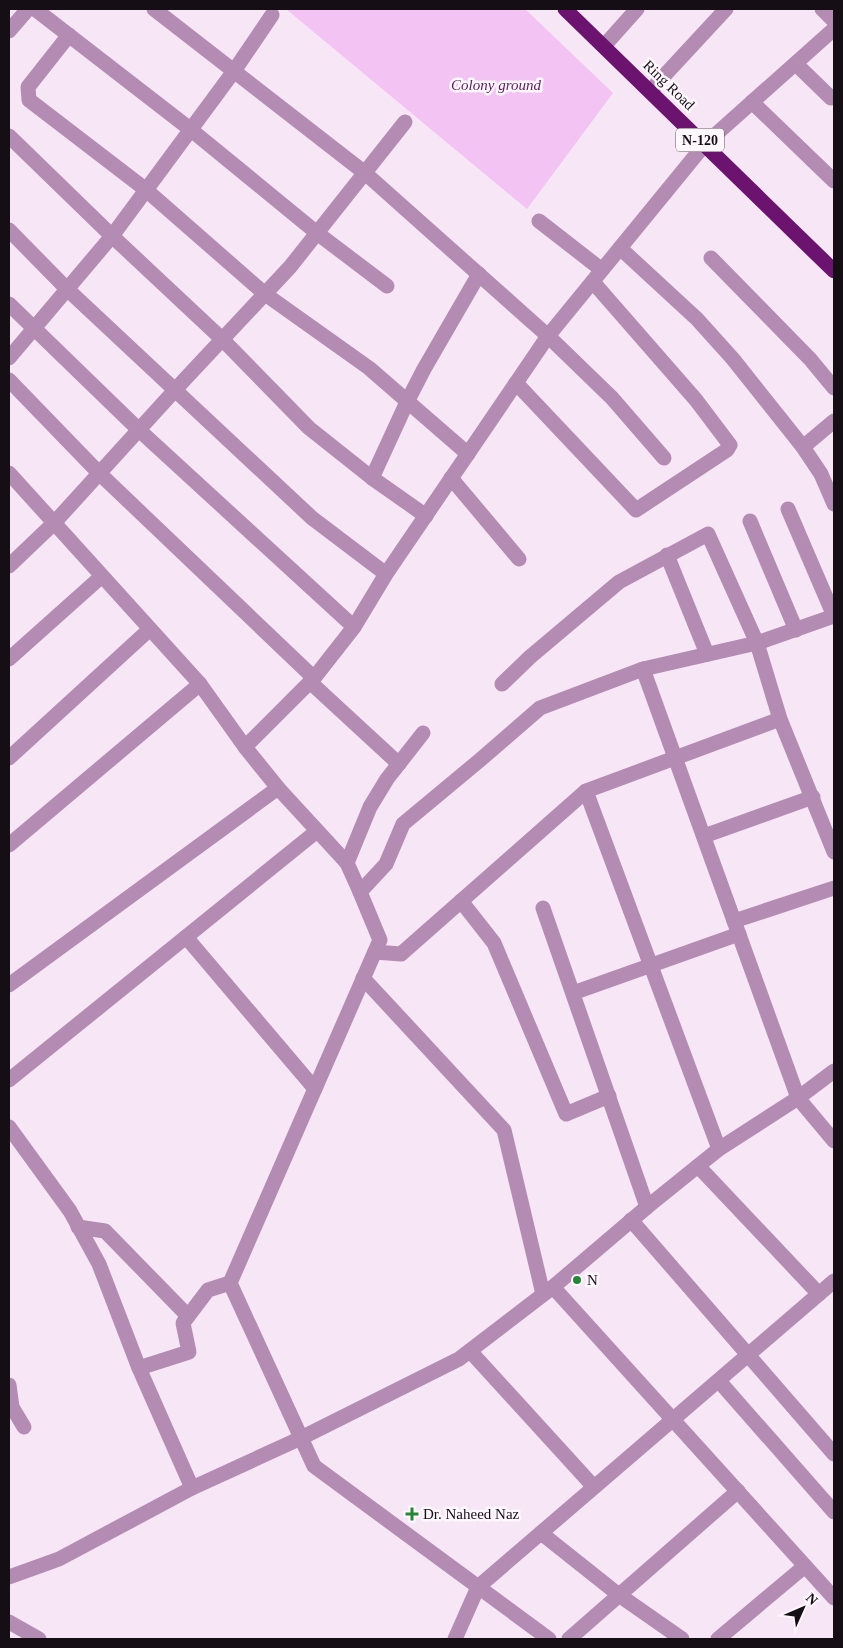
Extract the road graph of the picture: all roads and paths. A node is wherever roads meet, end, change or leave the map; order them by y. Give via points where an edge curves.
1 (28, 9) edge
2 (35, 9) edge
3 (154, 9) edge
4 (566, 9) edge
5 (637, 9) edge
6 (726, 9) edge
7 (822, 9) edge
8 (272, 15) dead end
9 (834, 21) edge
10 (834, 29) edge
11 (9, 31) edge
12 (69, 35) junction
13 (604, 46) junction
14 (796, 64) junction
15 (234, 71) junction
16 (650, 91) junction
17 (831, 98) dead end
18 (752, 102) junction
19 (405, 122) dead end
20 (190, 129) junction
21 (9, 136) edge
22 (705, 144) junction
23 (365, 172) junction
24 (834, 181) edge
25 (144, 189) junction
26 (539, 221) dead end
27 (9, 230) edge
28 (317, 234) junction
29 (112, 236) junction
30 (620, 248) junction
31 (711, 258) dead end
32 (834, 271) edge
33 (479, 274) junction
34 (597, 276) junction
35 (387, 286) dead end
36 (67, 289) junction
37 (265, 294) junction
38 (9, 304) edge
39 (34, 328) junction
40 (548, 336) junction
41 (222, 339) junction
42 (9, 358) edge
43 (9, 380) edge
44 (516, 383) junction
45 (834, 388) edge
46 (176, 389) junction
47 (407, 402) junction
48 (834, 421) edge
49 (139, 430) junction
50 (803, 447) junction
51 (468, 454) junction
52 (664, 458) dead end
53 (828, 471) edge
54 (9, 473) edge
55 (99, 473) junction
56 (372, 478) junction
57 (451, 478) junction
58 (834, 504) edge
59 (788, 509) dead end
60 (426, 516) junction
61 (750, 521) dead end
62 (54, 523) junction
63 (666, 555) junction
64 (520, 559) dead end
65 (9, 566) edge
66 (386, 574) junction
67 (102, 576) junction
68 (834, 616) edge
69 (354, 628) junction
70 (150, 629) junction
71 (796, 630) junction
72 (757, 643) junction
73 (707, 654) junction
74 (9, 659) edge
75 (643, 669) junction
76 (312, 680) junction
77 (200, 684) junction
78 (502, 684) dead end
79 (780, 719) junction
80 (423, 733) dead end
81 (245, 747) junction
82 (9, 758) edge
83 (675, 758) junction
84 (399, 764) junction
85 (278, 788) junction
86 (586, 791) junction
87 (813, 797) junction
88 (828, 819) edge
89 (317, 831) junction
90 (704, 836) junction
91 (9, 845) edge
92 (834, 852) edge
93 (346, 864) junction
94 (834, 888) edge
95 (360, 892) junction
96 (460, 901) junction
97 (543, 908) dead end
98 (737, 928) junction
99 (186, 937) junction
100 (375, 952) junction
101 (651, 965) junction
102 (363, 978) junction
103 (9, 985) edge
104 (572, 993) junction
105 (834, 1071) edge
106 (9, 1080) edge
107 (315, 1089) junction
108 (608, 1096) junction
109 (798, 1098) junction
110 (9, 1127) edge
111 (834, 1141) edge
112 (719, 1149) junction
113 (698, 1166) junction
114 (647, 1206) junction
115 (631, 1220) junction
116 (78, 1227) junction
117 (834, 1281) edge
118 (230, 1283) junction
119 (548, 1291) junction
120 (819, 1294) junction
121 (188, 1316) junction
122 (470, 1350) junction
123 (748, 1356) junction
124 (139, 1368) junction
125 (718, 1381) junction
126 (9, 1386) edge
127 (673, 1420) junction
128 (24, 1426) dead end
129 (302, 1438) junction
130 (834, 1454) edge
131 (192, 1488) junction
132 (594, 1488) junction
133 (738, 1491) junction
134 (834, 1512) edge
135 (541, 1533) junction
136 (805, 1566) junction
137 (9, 1577) edge
138 (478, 1587) junction
139 (619, 1595) junction
140 (834, 1598) edge
141 (9, 1622) edge
142 (528, 1633) edge
143 (39, 1639) edge
144 (455, 1639) edge
145 (549, 1639) edge
146 (569, 1639) edge
147 (682, 1639) edge
148 (718, 1639) edge

1 - 11 street
2 - 12 street
3 - 15 street
4 - 13 highway, Ring Road / N-120
5 - 13 street
6 - 16 street
7 - 9 street
8 - 15 street
10 - 14 street
12 - 20 street
12 - 25 street via 28,87 29,100
13 - 16 highway, Ring Road / N-120
14 - 17 street
14 - 18 street
15 - 20 street
15 - 23 street
16 - 22 highway, Ring Road / N-120
18 - 22 street
18 - 24 street
19 - 23 street
20 - 25 street
20 - 28 street
21 - 29 street
22 - 30 street
22 - 32 highway, Ring Road / N-120
23 - 28 street
23 - 33 street
25 - 29 street
25 - 37 street
26 - 34 street
27 - 36 street
28 - 35 street
28 - 37 street
29 - 36 street
29 - 41 street
30 - 34 street
30 - 50 street via 697,319
31 - 45 street
33 - 40 street
33 - 47 street
34 - 40 street
34 - 44 street via 631,324 712,420 730,444 728,450 636,510
36 - 39 street
36 - 46 street
37 - 41 street
37 - 47 street via 369,368
38 - 39 street
39 - 42 street
39 - 49 street
40 - 44 street
40 - 52 street via 612,398
41 - 46 street
41 - 56 street via 309,428
43 - 55 street
44 - 51 street
46 - 49 street
46 - 66 street via 312,518
47 - 51 street
47 - 56 street
48 - 50 street
49 - 55 street
49 - 69 street
50 - 53 street
51 - 57 street
53 - 58 street
54 - 62 street
55 - 62 street
55 - 76 street
56 - 60 street
57 - 60 street
57 - 64 street
59 - 68 street
60 - 66 street
61 - 71 street
62 - 65 street
62 - 67 street
63 - 72 street via 708,534
63 - 73 street
63 - 78 street via 605,593
66 - 69 street
67 - 70 street
67 - 74 street
68 - 71 street
69 - 76 street
70 - 77 street
70 - 82 street
71 - 72 street
72 - 73 street
72 - 79 street
73 - 75 street
75 - 83 street
75 - 95 street via 540,708 403,824 386,864
76 - 81 street
76 - 84 street
77 - 81 street
77 - 91 street
79 - 83 street
79 - 87 street
80 - 84 street
81 - 85 street
83 - 86 street
83 - 90 street
84 - 93 street via 370,807
85 - 89 street
85 - 103 street
86 - 96 street
86 - 101 street
87 - 88 street
87 - 90 street
88 - 92 street
89 - 93 street
89 - 99 street
90 - 98 street
93 - 95 street
94 - 98 street
95 - 100 street via 380,940
96 - 100 street via 401,954
96 - 108 street via 494,944 566,1114
97 - 104 street
98 - 101 street
98 - 109 street
99 - 106 street
99 - 107 street
100 - 102 street
101 - 104 street
101 - 112 street
102 - 107 street
102 - 119 street via 504,1130
104 - 108 street
105 - 109 street
107 - 118 street
108 - 114 street
109 - 111 street
109 - 112 street
110 - 116 street via 70,1211
112 - 113 street
113 - 114 street
113 - 120 street
114 - 115 street
115 - 119 street
115 - 123 street
116 - 121 street via 105,1231
116 - 124 street via 99,1264
117 - 120 street
118 - 121 street via 208,1290
118 - 129 street
119 - 122 street
119 - 127 street
120 - 123 street
121 - 124 street via 183,1323 189,1352
122 - 129 street via 459,1359
122 - 132 street
123 - 125 street
123 - 130 street
124 - 131 street
125 - 127 street
125 - 134 street
126 - 128 street via 12,1407
127 - 132 street
127 - 133 street
129 - 131 street
129 - 138 street via 314,1466
131 - 137 street via 59,1559
132 - 135 street
133 - 136 street
133 - 139 street
135 - 138 street
135 - 139 street
136 - 140 street
136 - 148 street
138 - 142 street
138 - 144 street
139 - 146 street
139 - 147 street
141 - 143 street
142 - 145 street

